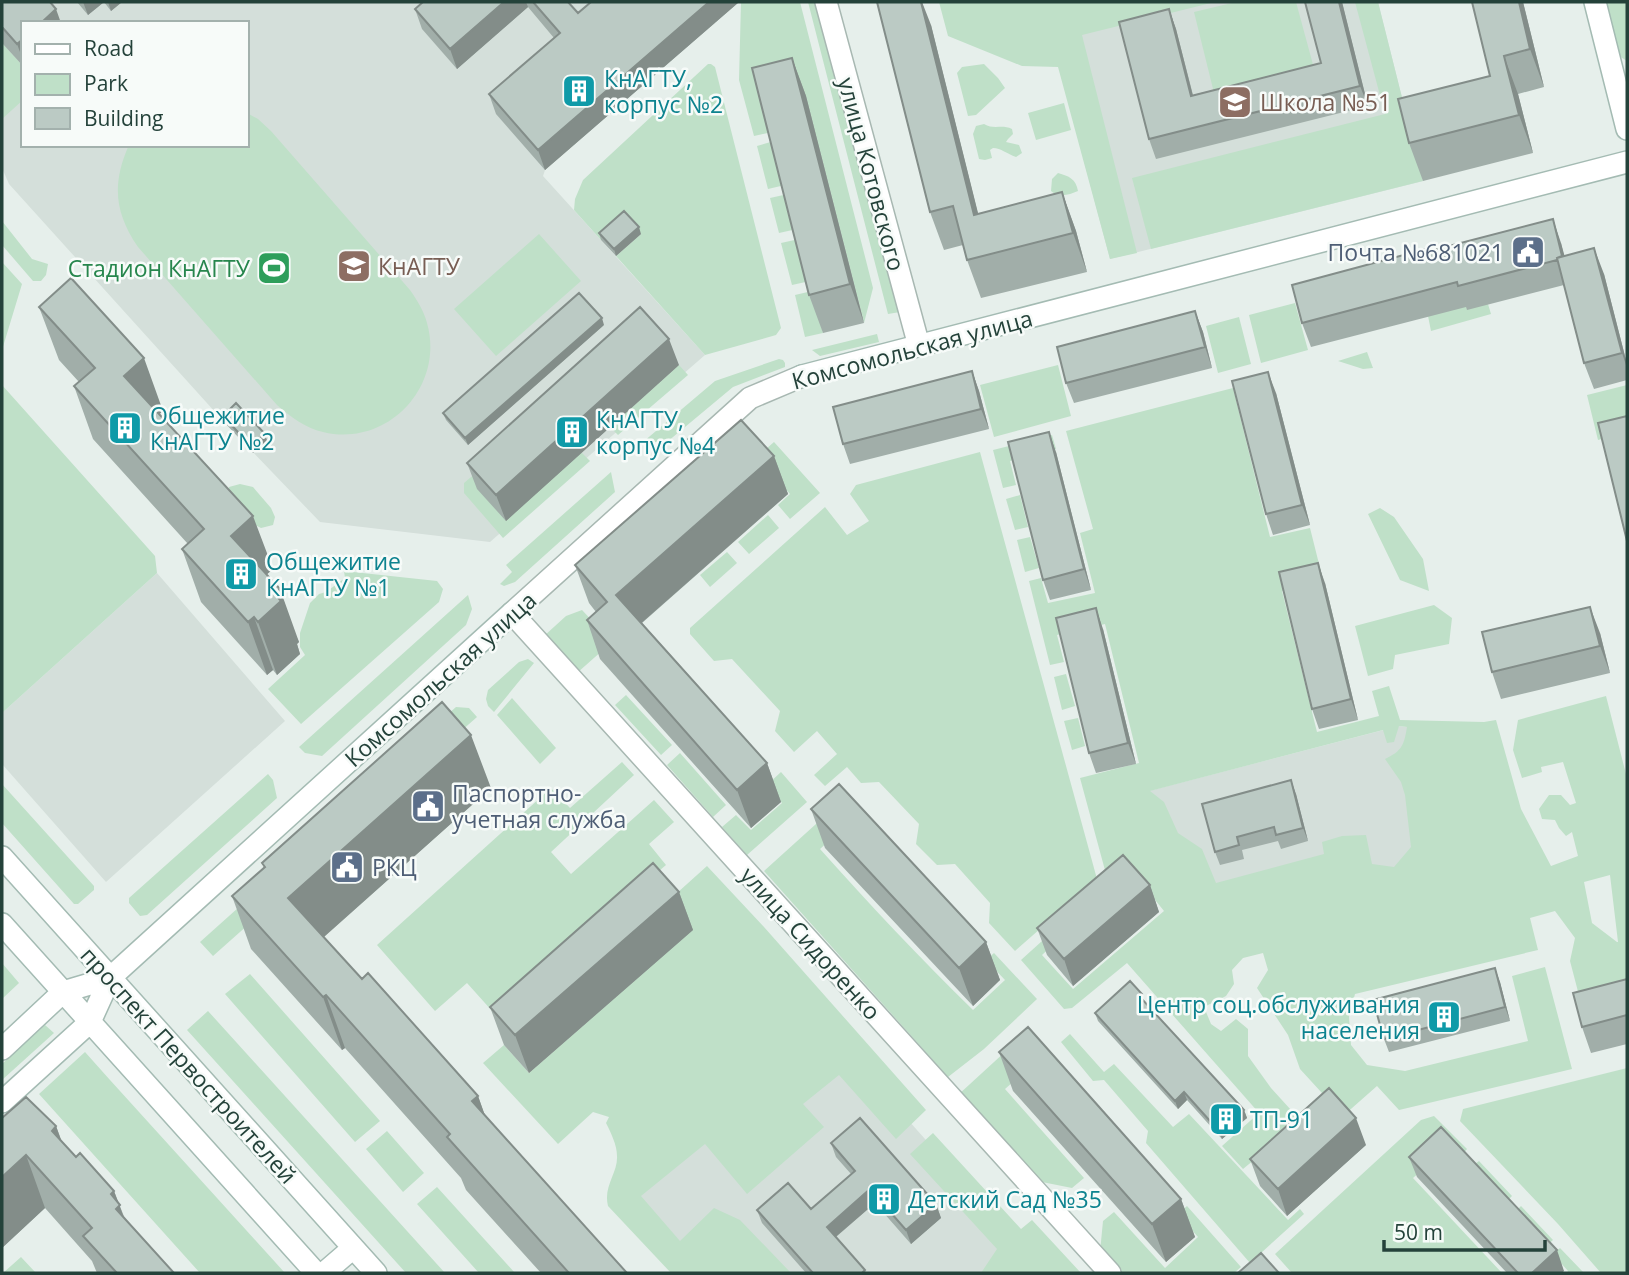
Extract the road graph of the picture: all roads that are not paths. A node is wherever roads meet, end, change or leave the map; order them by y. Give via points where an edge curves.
1 (826, 2) edge
2 (1595, 2) edge
3 (1627, 129) edge
4 (1627, 162) edge
5 (919, 346) junction
6 (512, 613) junction
7 (2, 858) edge
8 (2, 924) edge
9 (110, 978) junction
10 (63, 992) junction
11 (90, 1022) junction
12 (2, 1049) edge
13 (2, 1102) edge
14 (353, 1248) junction
15 (316, 1273) edge
16 (324, 1273) edge
17 (376, 1273) edge
18 (1110, 1273) edge

1 - 5 street, улица Котовского
2 - 3 street
4 - 5 street, Комсомольская улица
5 - 6 street, Комсомольская улица via 802,376 750,398
6 - 9 street, Комсомольская улица
6 - 18 street, улица Сидоренко
7 - 9 street, проспект Первостроителей
8 - 10 street, проспект Первостроителей
9 - 10 street, Комсомольская улица
9 - 11 street, Комсомольская улица
9 - 14 street, проспект Первостроителей
10 - 11 street, проспект Первостроителей
10 - 12 street, Комсомольская улица
11 - 13 street, Комсомольская улица
11 - 15 street, проспект Первостроителей
14 - 16 street
14 - 17 street, проспект Первостроителей

